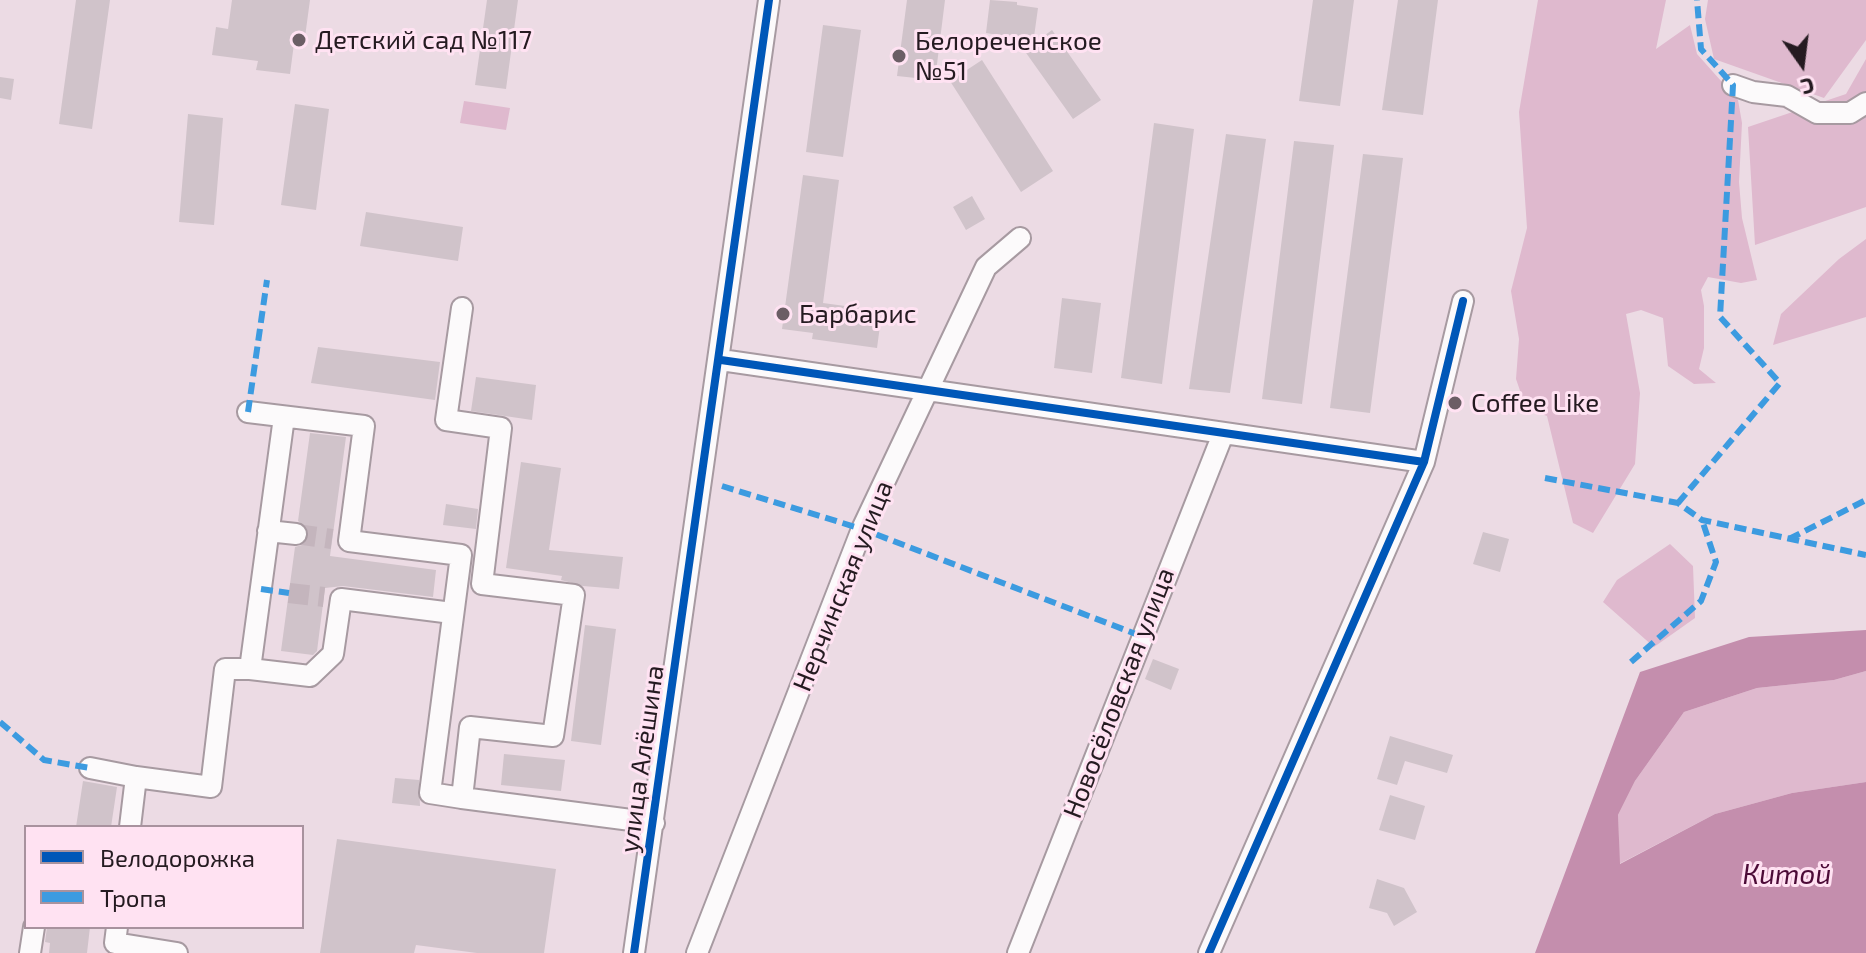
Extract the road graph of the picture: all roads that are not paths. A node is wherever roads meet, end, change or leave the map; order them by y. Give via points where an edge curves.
1 (769, 0) edge
2 (1733, 85) dead end
3 (1866, 103) edge
4 (1020, 238) dead end
5 (1463, 301) dead end
6 (462, 308) dead end
7 (721, 360) junction
8 (929, 393) junction
9 (248, 412) dead end
10 (284, 417) junction
11 (1223, 434) junction
12 (1424, 462) junction
13 (268, 531) junction
14 (296, 534) tunnel mouth
15 (452, 613) junction
16 (250, 669) junction
17 (90, 768) dead end
18 (136, 777) junction
19 (462, 798) junction
20 (654, 823) junction
21 (130, 825) edge
22 (34, 929) edge
23 (117, 929) edge
24 (30, 953) edge
25 (177, 953) edge
26 (634, 953) edge
27 (697, 953) edge
28 (1018, 953) edge
29 (1209, 953) edge

1 - 7 street, улица Алёшина
2 - 3 street via 1787,96 1817,113 1850,113
4 - 8 street, Нерчинская улица via 986,267
5 - 12 street
6 - 19 street via 446,420 501,428 482,584 574,595 553,736 470,727
7 - 8 street
7 - 20 street, улица Алёшина
8 - 11 street
8 - 27 street, Нерчинская улица via 862,529
9 - 10 street
10 - 13 street
10 - 15 street via 364,426 341,540 461,555
11 - 12 street
11 - 28 street, Новосёловская улица
12 - 29 street
13 - 14 street
13 - 16 street
15 - 16 street via 332,598 333,654 310,676
15 - 19 street via 430,793
16 - 18 street via 225,669 211,787
17 - 18 street
18 - 21 street
19 - 20 street
20 - 26 street, улица Алёшина
22 - 24 street
23 - 25 street via 115,943

